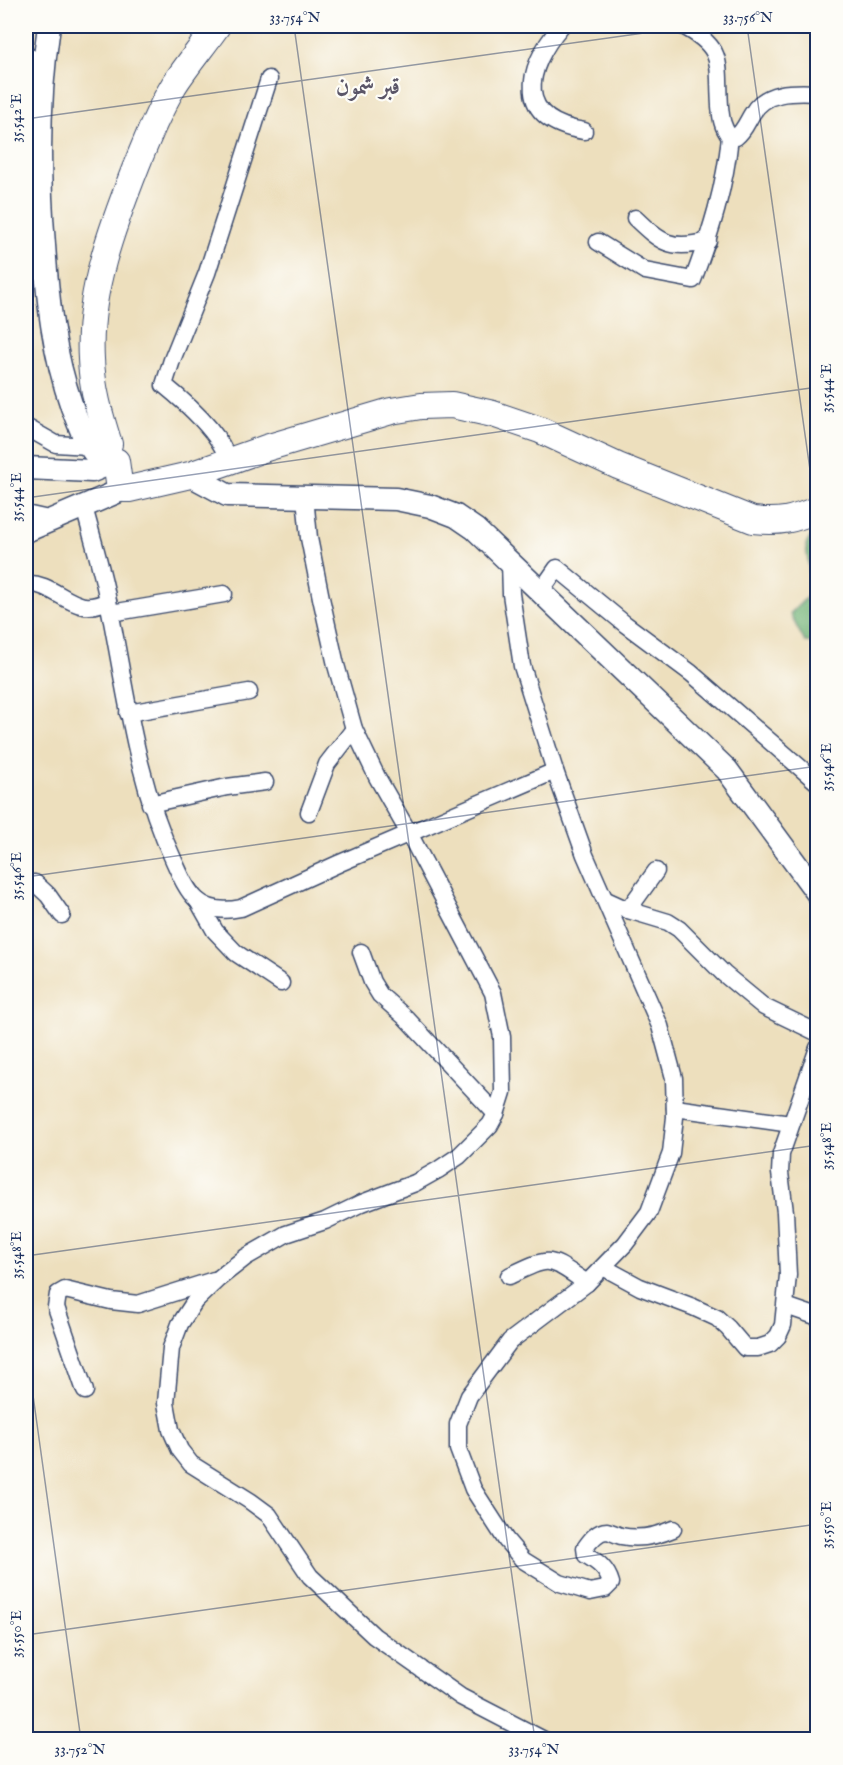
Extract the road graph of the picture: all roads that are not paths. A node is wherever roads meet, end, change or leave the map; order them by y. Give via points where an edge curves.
1 (49, 26) edge
2 (217, 26) edge
3 (561, 26) edge
4 (683, 26) edge
5 (34, 59) edge
6 (269, 80) dead end
7 (818, 93) edge
8 (584, 131) dead end
9 (729, 137) junction
10 (635, 218) dead end
11 (708, 241) junction
12 (598, 242) dead end
13 (26, 427) edge
14 (103, 454) junction
15 (228, 461) junction
16 (26, 468) edge
17 (189, 475) junction
18 (124, 489) junction
19 (305, 497) junction
20 (84, 507) junction
21 (818, 509) edge
22 (26, 514) edge
23 (53, 520) junction
24 (26, 531) edge
25 (510, 563) junction
26 (26, 585) edge
27 (541, 591) junction
28 (224, 594) dead end
29 (110, 607) junction
30 (249, 692) dead end
31 (128, 713) junction
32 (354, 729) junction
33 (555, 771) junction
34 (265, 782) dead end
35 (818, 783) edge
36 (150, 804) junction
37 (309, 812) dead end
38 (410, 835) junction
39 (656, 871) dead end
40 (26, 884) edge
41 (818, 894) edge
42 (198, 900) junction
43 (606, 900) junction
44 (628, 910) junction
45 (62, 915) dead end
46 (361, 952) dead end
47 (281, 983) dead end
48 (818, 1033) edge
49 (818, 1048) edge
50 (675, 1108) junction
51 (496, 1114) junction
52 (791, 1124) junction
53 (603, 1267) junction
54 (509, 1276) dead end
55 (218, 1279) junction
56 (587, 1283) junction
57 (786, 1306) junction
58 (818, 1317) edge
59 (85, 1391) dead end
60 (674, 1529) dead end
61 (544, 1740) edge

1 - 5 street
2 - 14 main road via 174,85 153,124 105,253 92,317 90,358
3 - 8 street via 540,53 532,92 540,112 564,128
4 - 9 street via 709,44 718,59 722,128
5 - 14 street via 52,333 60,371
6 - 15 street via 207,273 164,386 187,404 217,439
7 - 9 street via 788,92 771,97 753,110 741,134
9 - 11 street via 722,190
10 - 11 street via 654,237 676,246
11 - 12 street via 693,280 645,271
13 - 14 street via 56,444
14 - 16 street via 92,471
14 - 18 main road
15 - 17 main road
15 - 21 main road via 391,411 452,405 540,430 753,520 796,519
17 - 18 main road
17 - 19 street via 227,495
18 - 20 street
19 - 25 street via 355,496 430,506 456,516
19 - 32 street via 321,598
20 - 23 street
20 - 29 street
22 - 23 street
23 - 24 street
25 - 27 street
25 - 33 street via 522,666
26 - 29 street via 47,587 83,606
27 - 35 street via 557,568 691,673
27 - 41 street via 727,770
28 - 29 street
29 - 31 street
30 - 31 street
31 - 36 street
32 - 37 street via 327,764
32 - 38 street
33 - 38 street
33 - 43 street
34 - 36 street
36 - 42 street via 184,882
38 - 42 street via 241,909 224,911
38 - 51 street via 493,993 502,1037 503,1092
39 - 44 street
40 - 45 street via 35,883
42 - 47 street via 214,931 236,953
43 - 44 street
43 - 50 street via 660,1026 674,1078
44 - 48 street via 679,929 764,1007
46 - 51 street via 380,995
49 - 52 street
50 - 52 street
50 - 53 street via 671,1153 649,1212
51 - 55 street via 477,1140 438,1170 325,1221 286,1234
52 - 57 street via 781,1154 780,1173 787,1241
53 - 56 street
53 - 57 street via 640,1287 717,1318 745,1348 770,1344 778,1336
54 - 56 street via 551,1260
55 - 59 street via 138,1304 65,1290 58,1294 56,1307
55 - 61 street via 195,1301 171,1348 166,1403 180,1450 191,1464 269,1515 310,1576 374,1636 461,1697
56 - 60 street via 504,1348 469,1396 458,1424 458,1449 473,1489 506,1540 523,1560 560,1583 590,1592 605,1589 611,1583 601,1565 586,1555 585,1548 596,1534 606,1531 646,1538
57 - 58 street

